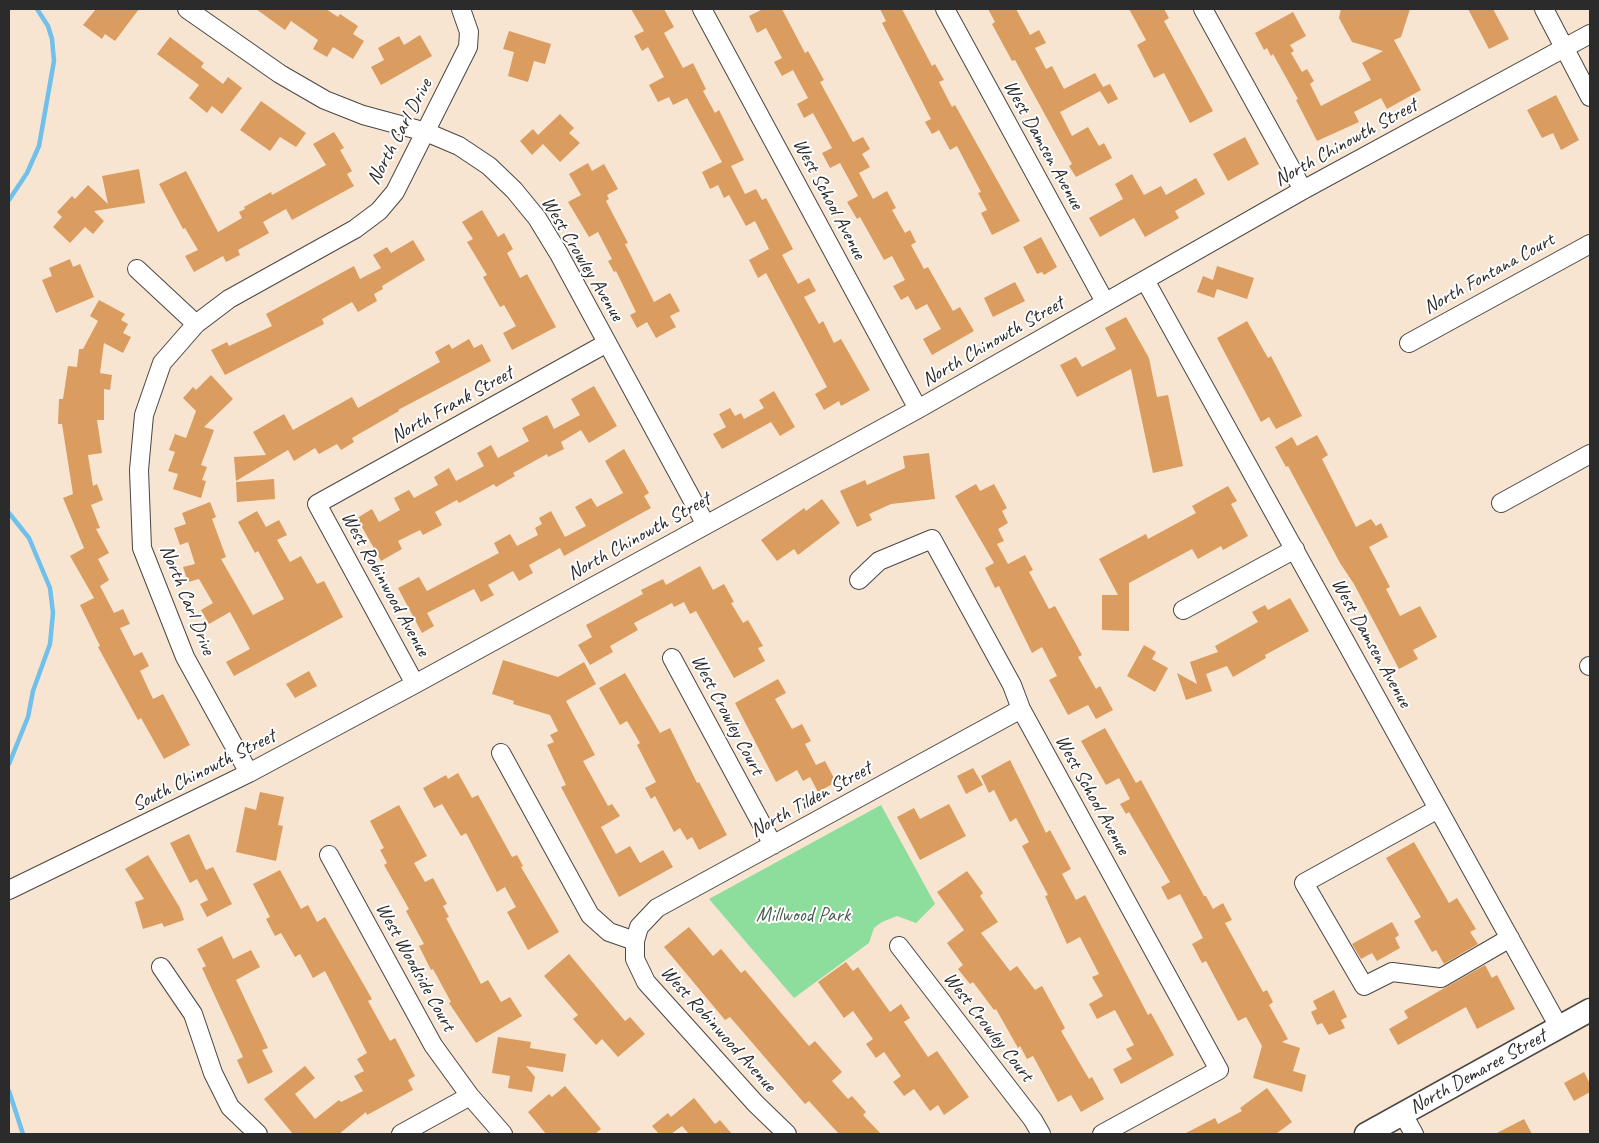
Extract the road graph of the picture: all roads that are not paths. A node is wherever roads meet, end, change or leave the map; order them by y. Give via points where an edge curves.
1 (187, 9) edge
2 (461, 9) edge
3 (702, 9) edge
4 (945, 9) edge
5 (1203, 9) edge
6 (1544, 9) edge
7 (1590, 34) edge
8 (1564, 48) junction
9 (1590, 97) edge
10 (426, 132) junction
11 (1303, 190) junction
12 (1590, 244) edge
13 (137, 269) dead end
14 (1145, 280) junction
15 (1104, 302) junction
16 (196, 324) junction
17 (607, 343) junction
18 (1409, 343) dead end
19 (918, 409) junction
20 (1590, 454) edge
21 (1501, 503) dead end
22 (317, 504) joint
23 (706, 524) junction
24 (1294, 549) junction
25 (859, 580) dead end
26 (1183, 610) dead end
27 (672, 658) dead end
28 (415, 684) junction
29 (1021, 709) junction
30 (501, 753) dead end
31 (249, 773) junction
32 (1438, 809) junction
33 (773, 845) junction
34 (330, 855) dead end
35 (9, 890) edge
36 (1510, 938) junction
37 (634, 941) junction
38 (899, 946) dead end
39 (161, 968) dead end
40 (1590, 1010) edge
41 (1559, 1027) junction
42 (470, 1096) junction
43 (1403, 1114) junction
44 (258, 1134) edge
45 (401, 1134) edge
46 (503, 1134) edge
47 (787, 1134) edge
48 (1041, 1134) edge
49 (1102, 1134) edge
50 (1366, 1134) edge
51 (1414, 1134) edge

1 - 10 street, West Crowley Avenue via 280,74 325,100 363,115
2 - 10 street, North Carl Drive via 468,32 468,47
3 - 19 street, West School Avenue
4 - 15 street, West Damsen Avenue
5 - 11 street
6 - 8 street
7 - 8 street, North Chinowth Street
8 - 9 street
8 - 11 street, North Chinowth Street
10 - 16 street, North Carl Drive via 395,192 379,211 355,228 229,299
10 - 17 street, West Crowley Avenue via 459,146 489,166 514,190 537,218 559,254
11 - 14 street, North Chinowth Street
12 - 18 street, North Fontana Court
13 - 16 street
14 - 15 street, North Chinowth Street
14 - 24 street, West Damsen Avenue
15 - 19 street, North Chinowth Street
16 - 31 street, North Carl Drive via 162,363 144,415 139,470 142,548 185,657
17 - 22 street, North Frank Street
17 - 23 street, West Crowley Avenue
19 - 23 street, North Chinowth Street
20 - 21 street
22 - 28 street, West Robinwood Avenue
23 - 28 street, North Chinowth Street
24 - 26 street
24 - 32 street, West Damsen Avenue
25 - 29 street, West School Avenue via 878,562 932,539 1012,685
27 - 33 street, West Crowley Court
28 - 31 street, South Chinowth Street
29 - 33 street, North Tilden Street
29 - 49 street, West School Avenue via 1219,1070
30 - 37 street via 590,916 609,932
31 - 35 street, South Chinowth Street
32 - 36 street, West Damsen Avenue
32 - 36 street via 1304,883 1364,986 1392,972 1441,978
33 - 37 street, North Tilden Street via 657,908 639,927
34 - 42 street, West Woodside Court via 433,1045
36 - 41 street, West Damsen Avenue
37 - 47 street, West Robinwood Avenue via 635,959 646,982
38 - 48 street, West Crowley Court
39 - 44 street via 192,1014 213,1073 230,1107
40 - 41 main road, North Demaree Street
41 - 43 main road, North Demaree Street
42 - 45 street
42 - 46 street, West Woodside Court
43 - 50 main road, North Demaree Street
43 - 51 street

